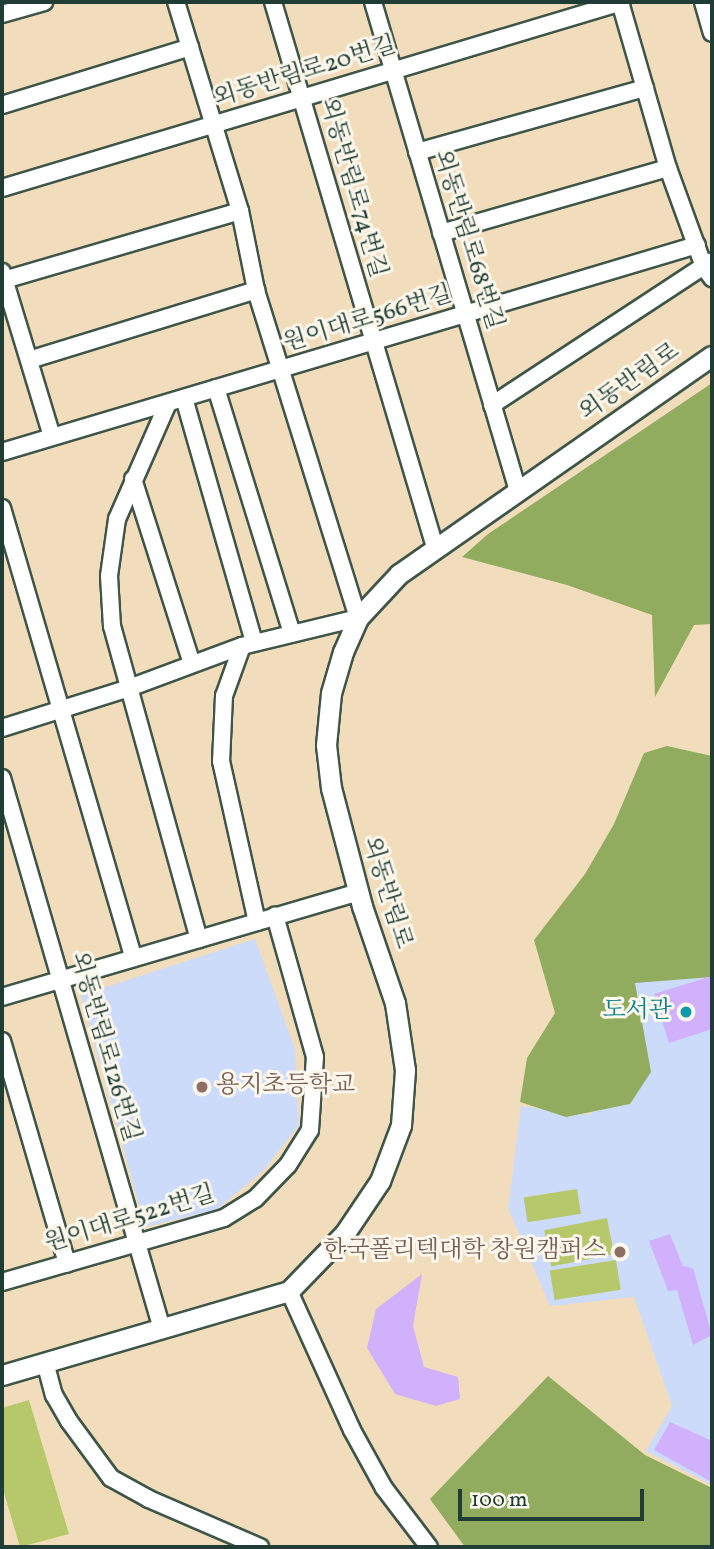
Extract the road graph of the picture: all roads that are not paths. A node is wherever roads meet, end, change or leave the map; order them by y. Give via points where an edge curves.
1 (44, 2) edge
2 (176, 2) edge
3 (274, 2) edge
4 (373, 2) edge
5 (621, 2) edge
6 (703, 2) edge
7 (2, 14) edge
8 (712, 33) edge
9 (190, 47) junction
10 (393, 71) junction
11 (645, 88) junction
12 (302, 98) junction
13 (2, 105) edge
14 (213, 125) junction
15 (417, 152) junction
16 (668, 168) junction
17 (2, 188) edge
18 (240, 211) junction
19 (441, 233) junction
20 (696, 245) junction
21 (709, 269) edge
22 (3, 276) edge
23 (256, 290) junction
24 (6, 301) edge
25 (465, 313) junction
26 (374, 341) junction
27 (712, 356) edge
28 (29, 360) junction
29 (282, 370) junction
30 (216, 388) junction
31 (176, 400) junction
32 (492, 405) junction
33 (52, 437) junction
34 (2, 452) edge
35 (133, 479) junction
36 (518, 491) junction
37 (2, 508) edge
38 (435, 547) junction
39 (358, 618) junction
40 (292, 633) junction
41 (248, 644) junction
42 (192, 664) junction
43 (130, 688) junction
44 (61, 709) junction
45 (2, 727) edge
46 (2, 778) edge
47 (359, 892) junction
48 (275, 916) junction
49 (257, 922) junction
50 (199, 939) junction
51 (134, 958) junction
52 (61, 979) junction
53 (2, 997) edge
54 (2, 1041) edge
55 (138, 1244) junction
56 (67, 1264) junction
57 (2, 1282) edge
58 (289, 1292) junction
59 (162, 1329) junction
60 (46, 1362) junction
61 (2, 1374) edge
62 (260, 1547) edge
63 (429, 1547) edge

1 - 7 street
2 - 9 street
3 - 12 street, 외동반림로74번길
4 - 10 street, 외동반림로68번길
5 - 10 street, 외동반림로20번길
5 - 11 street
6 - 8 street
9 - 13 street
9 - 14 street
10 - 12 street, 외동반림로20번길
10 - 15 street, 외동반림로68번길
11 - 15 street
11 - 16 street
12 - 14 street, 외동반림로20번길
12 - 26 street, 외동반림로74번길
14 - 17 street, 외동반림로20번길
14 - 18 street
15 - 19 street, 외동반림로68번길
16 - 19 street
16 - 20 street
18 - 22 street
18 - 23 street
19 - 25 street, 외동반림로68번길
20 - 21 street
20 - 25 street, 원이대로566번길
21 - 32 street
22 - 24 street
23 - 28 street
23 - 29 street
24 - 28 street
25 - 26 street, 원이대로566번길
25 - 32 street, 외동반림로68번길
26 - 29 street, 원이대로566번길
26 - 38 street, 외동반림로74번길
27 - 36 main road, 외동반림로
28 - 33 street
29 - 30 street, 원이대로566번길
29 - 39 street
30 - 31 street, 원이대로566번길
30 - 40 street
31 - 33 street, 원이대로566번길
31 - 35 street
31 - 41 street
32 - 36 street, 외동반림로68번길
33 - 34 street, 원이대로566번길
35 - 42 street
35 - 43 street via 117,519 109,576 112,626
36 - 38 main road, 외동반림로
37 - 44 street
38 - 39 main road, 외동반림로 via 399,575
39 - 40 street
39 - 47 main road, 외동반림로 via 331,693 326,745 331,788
40 - 41 street
41 - 42 street
41 - 49 street via 224,696 221,761
42 - 43 street
43 - 44 street
43 - 50 street
44 - 45 street
44 - 51 street
46 - 52 street, 외동반림로126번길
47 - 48 street
47 - 58 main road, 외동반림로 via 395,1003 405,1070 401,1125 380,1181 352,1223
48 - 49 street
48 - 55 street, 원이대로522번길 via 315,1057 310,1130 288,1165 255,1199 224,1218
49 - 50 street
50 - 51 street
51 - 52 street
52 - 53 street
52 - 55 street, 외동반림로126번길
54 - 56 street
55 - 56 street, 원이대로522번길
55 - 59 street, 외동반림로126번길
56 - 57 street, 원이대로522번길
58 - 59 main road
58 - 63 street via 352,1430 384,1488
59 - 60 main road
60 - 61 main road
60 - 62 street via 54,1395 111,1478

